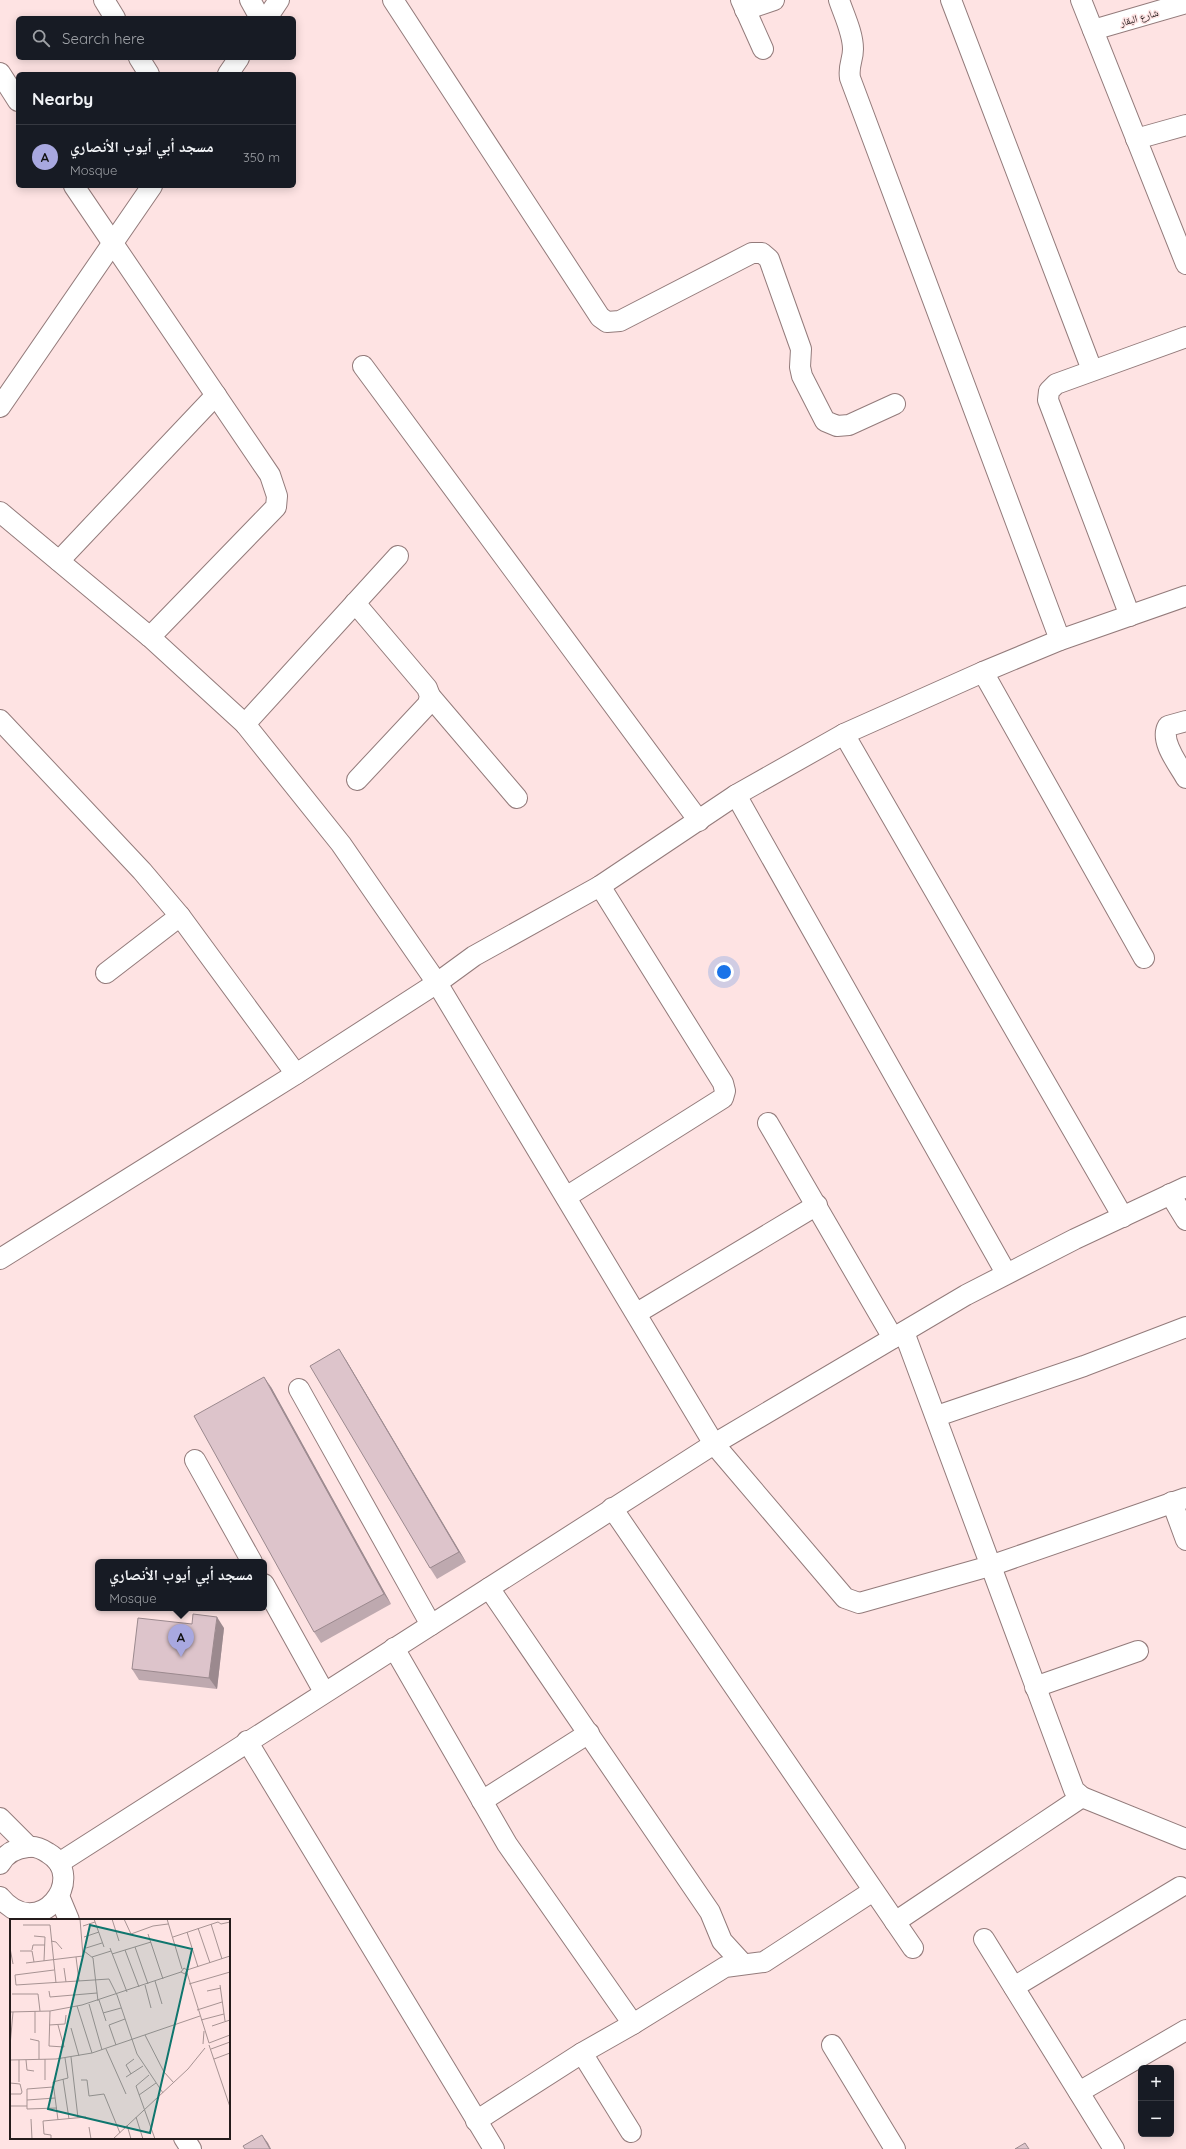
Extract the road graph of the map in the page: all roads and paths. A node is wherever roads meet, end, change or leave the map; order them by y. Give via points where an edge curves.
1 (104, 0) edge
2 (250, 0) edge
3 (279, 0) edge
4 (393, 0) edge
5 (774, 0) edge
6 (839, 0) edge
7 (951, 0) edge
8 (1081, 0) edge
9 (1186, 3) edge
10 (743, 5) edge
11 (114, 16) edge
12 (259, 16) edge
13 (268, 16) edge
14 (1093, 30) junction
15 (763, 49) dead end
16 (140, 60) edge
17 (238, 60) edge
18 (148, 72) edge
19 (229, 72) edge
20 (0, 73) edge
21 (16, 98) edge
22 (1186, 125) edge
23 (1136, 139) junction
24 (75, 188) edge
25 (151, 188) edge
26 (112, 244) junction
27 (1186, 263) edge
28 (1186, 337) edge
29 (363, 366) dead end
30 (1092, 370) junction
31 (216, 395) junction
32 (895, 404) dead end
33 (0, 407) edge
34 (0, 512) edge
35 (398, 556) dead end
36 (59, 561) junction
37 (1186, 596) edge
38 (355, 603) junction
39 (1130, 616) junction
40 (150, 637) junction
41 (1060, 640) junction
42 (983, 672) junction
43 (430, 696) junction
44 (0, 720) edge
45 (1186, 721) edge
46 (245, 724) junction
47 (844, 734) junction
48 (1186, 778) edge
49 (357, 780) dead end
50 (736, 795) junction
51 (517, 798) dead end
52 (699, 821) junction
53 (600, 886) junction
54 (180, 916) junction
55 (1144, 958) dead end
56 (106, 973) dead end
57 (437, 983) junction
58 (296, 1074) junction
59 (768, 1123) dead end
60 (1178, 1191) edge
61 (566, 1197) junction
62 (817, 1205) junction
63 (1123, 1217) junction
64 (1186, 1220) edge
65 (0, 1259) edge
66 (1006, 1273) junction
67 (637, 1313) junction
68 (1186, 1328) edge
69 (899, 1335) junction
70 (299, 1389) dead end
71 (937, 1416) junction
72 (714, 1444) junction
73 (195, 1460) dead end
74 (1179, 1500) edge
75 (612, 1508) junction
76 (1186, 1540) edge
77 (250, 1559) edge
78 (990, 1566) junction
79 (489, 1588) junction
80 (267, 1589) edge
81 (431, 1624) junction
82 (394, 1648) junction
83 (1138, 1651) dead end
84 (1036, 1687) junction
85 (324, 1692) junction
86 (589, 1733) junction
87 (247, 1741) junction
88 (1082, 1797) junction
89 (482, 1801) junction
90 (0, 1818) edge
91 (1186, 1839) edge
92 (29, 1847) junction
93 (59, 1863) junction
94 (0, 1864) edge
95 (1180, 1887) dead end
96 (874, 1891) junction
97 (60, 1896) junction
98 (0, 1897) edge
99 (34, 1917) edge
100 (69, 1919) edge
101 (894, 1922) junction
102 (984, 1939) dead end
103 (913, 1948) dead end
104 (742, 1964) junction
105 (1014, 1987) junction
106 (633, 2024) junction
107 (1186, 2030) edge
108 (832, 2045) dead end
109 (582, 2053) junction
110 (1079, 2092) junction
111 (476, 2121) junction
112 (631, 2132) dead end
113 (185, 2139) edge
114 (191, 2149) edge
115 (494, 2149) edge
116 (895, 2149) edge
117 (1114, 2149) edge

1 - 11 street
2 - 12 street
3 - 13 street
4 - 32 street via 600,316 607,322 620,321 752,253 762,253 769,258 801,349 802,376 825,421 837,426 848,425
5 - 10 street
6 - 41 street via 852,39 853,50 848,68 850,78
7 - 30 street
8 - 14 street
9 - 14 street, شارع البقار
10 - 15 street
14 - 23 street
16 - 18 street
17 - 19 street
20 - 21 street
22 - 23 street
23 - 27 street
24 - 26 street
25 - 26 street
26 - 31 street
26 - 33 street
28 - 30 street
29 - 52 street
30 - 39 street via 1056,384 1049,391 1048,400
31 - 36 street
31 - 40 street via 270,475 277,496 276,508
34 - 36 street
35 - 38 street
36 - 40 street
37 - 39 street
38 - 43 street via 427,688
38 - 46 street
39 - 41 street
40 - 46 street
41 - 42 street
42 - 47 street
42 - 55 street
43 - 49 street via 428,704
43 - 51 street
44 - 54 street via 142,871
45 - 48 street via 1168,726 1165,731 1167,743
46 - 57 street via 341,844
47 - 50 street
47 - 63 street
50 - 52 street
50 - 66 street
52 - 53 street
53 - 57 street via 474,956
53 - 61 street via 726,1091 723,1098
54 - 56 street
54 - 58 street
57 - 58 street
57 - 61 street
58 - 65 street
59 - 62 street
60 - 63 street
60 - 64 street
61 - 67 street
62 - 67 street
62 - 69 street
63 - 66 street
66 - 69 street
67 - 72 street
68 - 71 street
69 - 71 street
69 - 72 street
70 - 81 street
71 - 78 street
72 - 75 street
72 - 78 street via 845,1598 859,1603
73 - 77 street
74 - 76 street
74 - 78 street
75 - 79 street
75 - 96 street
78 - 84 street
79 - 81 street
79 - 86 street
80 - 85 street
81 - 82 street
82 - 85 street
82 - 89 street
83 - 84 street
84 - 88 street via 1074,1790
85 - 87 street
86 - 89 street
86 - 104 street via 710,1912 722,1941
87 - 93 street
87 - 111 street
88 - 91 street
88 - 101 street
89 - 106 street via 506,1844
90 - 92 street
92 - 93 street via 42,1849
92 - 94 street via 10,1853
93 - 97 street via 63,1874
95 - 105 street
96 - 101 street
96 - 104 street via 764,1962
97 - 99 street via 53,1905
97 - 100 street
98 - 99 street via 18,1912
101 - 103 street
102 - 105 street
104 - 106 street via 725,1968
105 - 110 street
106 - 109 street
107 - 110 street
108 - 116 street
109 - 111 street
109 - 112 street
110 - 117 street
111 - 115 street
113 - 114 street

